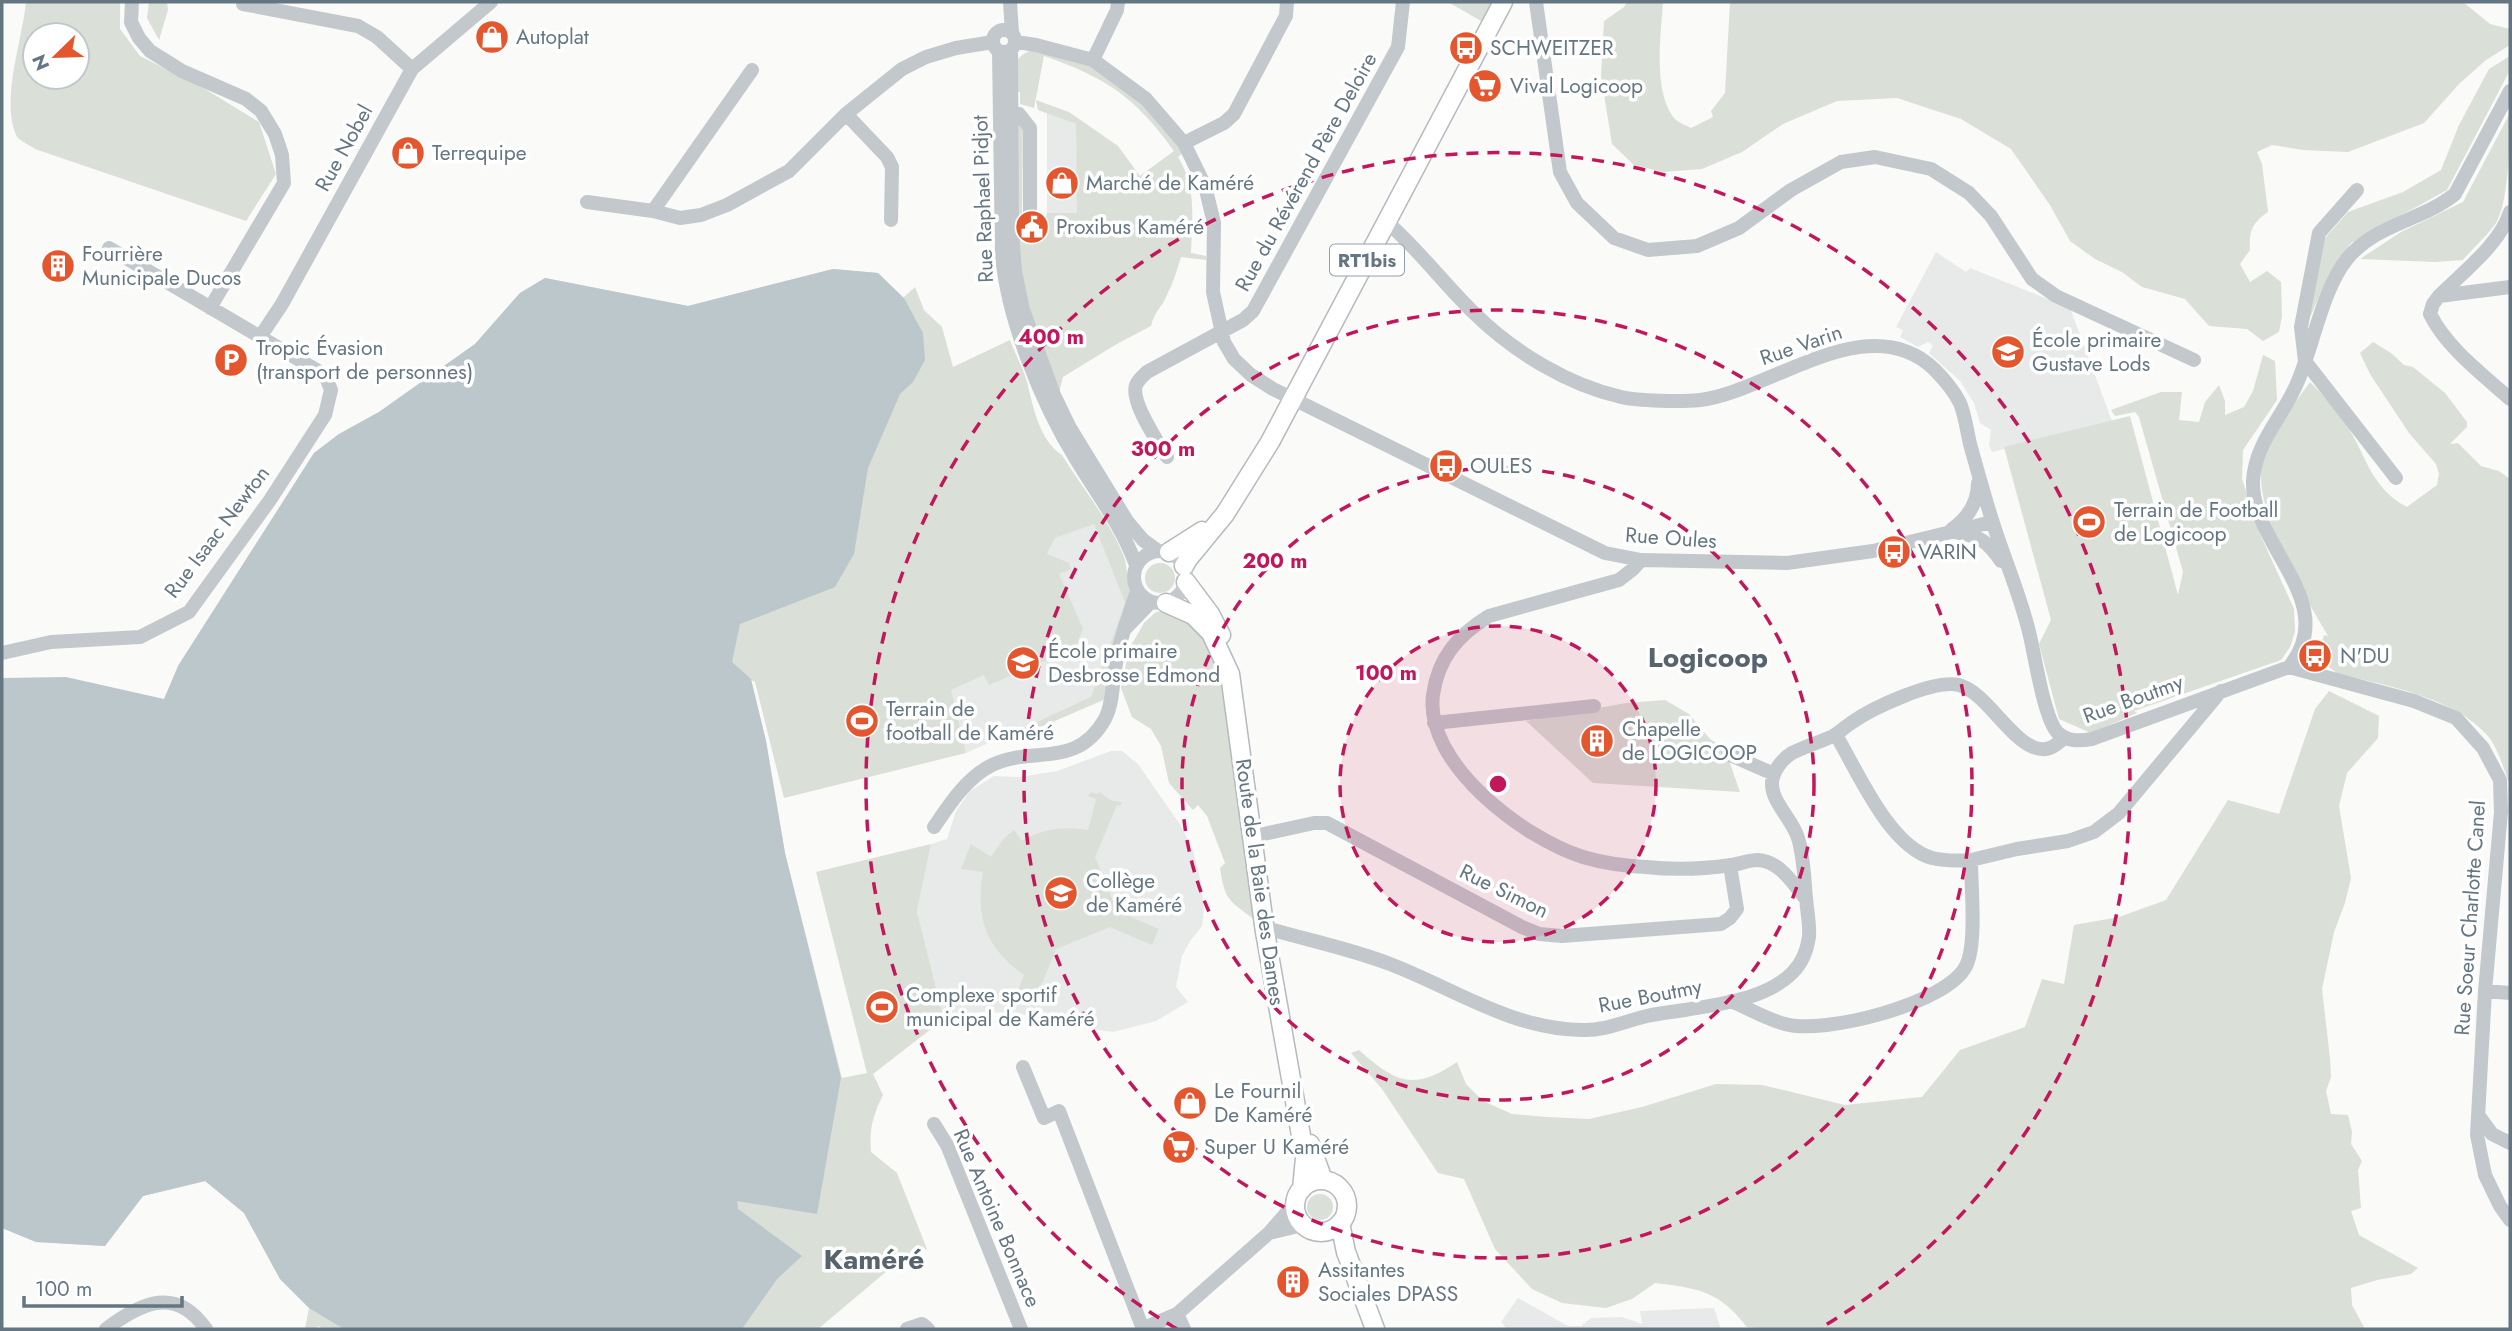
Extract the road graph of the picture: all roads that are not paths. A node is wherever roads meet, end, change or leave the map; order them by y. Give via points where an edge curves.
1 (132, 2) edge
2 (491, 2) edge
3 (1002, 2) edge
4 (1010, 2) edge
5 (1118, 2) edge
6 (1287, 2) edge
7 (1403, 2) edge
8 (1503, 2) edge
9 (1536, 2) edge
10 (243, 4) dead end
11 (1005, 42) junction
12 (1093, 60) junction
13 (412, 69) junction
14 (752, 70) dead end
15 (2510, 91) edge
16 (846, 114) junction
17 (1184, 143) junction
18 (2357, 190) dead end
19 (587, 202) dead end
20 (653, 211) junction
21 (2510, 212) edge
22 (891, 220) dead end
23 (1387, 222) junction
24 (1007, 232) junction
25 (109, 248) dead end
26 (2510, 288) edge
27 (2439, 296) junction
28 (211, 308) junction
29 (1221, 331) junction
30 (260, 337) junction
31 (2194, 360) dead end
32 (2305, 361) junction
33 (1294, 398) junction
34 (2510, 399) edge
35 (1167, 457) dead end
36 (1978, 474) junction
37 (2396, 478) dead end
38 (1225, 514) junction
39 (1992, 522) junction
40 (1947, 532) junction
41 (1164, 552) junction
42 (1641, 560) junction
43 (1136, 565) junction
44 (1185, 574) junction
45 (2016, 590) junction
46 (1137, 591) junction
47 (1158, 603) junction
48 (1124, 630) junction
49 (2, 653) edge
50 (2289, 667) junction
51 (2222, 690) junction
52 (1594, 706) dead end
53 (1434, 723) junction
54 (1836, 734) junction
55 (2064, 738) junction
56 (1728, 754) dead end
57 (1774, 774) junction
58 (934, 827) dead end
59 (1259, 835) junction
60 (1971, 860) junction
61 (1730, 865) junction
62 (1806, 899) junction
63 (1273, 930) junction
64 (2485, 991) junction
65 (2510, 993) edge
66 (1731, 1001) junction
67 (1023, 1067) dead end
68 (2478, 1115) junction
69 (934, 1124) dead end
70 (2510, 1143) edge
71 (1323, 1180) junction
72 (1298, 1196) junction
73 (2510, 1220) edge
74 (1304, 1225) junction
75 (1332, 1227) junction
76 (1269, 1233) junction
77 (1177, 1314) junction
78 (106, 1329) edge
79 (206, 1329) edge
80 (907, 1329) edge
81 (928, 1329) edge
82 (1021, 1329) edge
83 (1143, 1329) edge
84 (1184, 1329) edge
85 (1366, 1329) edge
86 (1376, 1329) edge

1 - 28 street via 131,22 150,51 182,71 246,99 261,111 282,155 284,183
2 - 13 street, Rue Nobel
3 - 11 street, Rue Raphael Pidjot
4 - 11 street, Rue Raphael Pidjot
5 - 12 street
6 - 17 street via 1286,16 1234,114
7 - 29 street, Rue du Révérend Père Deloire via 1398,47 1253,311
8 - 23 main road, RT1bis
9 - 31 street via 1560,172 1577,202 1614,238 1648,250 1697,246 1739,228 1791,190 1841,163 1875,156 1931,169 1969,194 1991,216 2032,279 2056,296
10 - 13 street via 358,26
11 - 12 street
11 - 16 street via 956,48 914,63
11 - 24 street, Rue Raphael Pidjot
11 - 24 street, Rue Raphael Pidjot via 1012,113 1019,114 1030,128 1030,219 1016,234
12 - 17 street, Rue Oules via 1146,99
13 - 30 street, Rue Nobel
14 - 20 street
15 - 32 street via 2455,194 2442,205 2385,229 2348,257 2338,271
16 - 20 street via 789,171 727,205 680,218
16 - 22 street via 892,167
17 - 29 street, Rue Oules via 1205,186 1213,223 1213,292
18 - 32 street via 2319,233 2301,327
19 - 20 street
21 - 27 street via 2488,248
23 - 33 main road, RT1bis
23 - 36 street, Rue Varin via 1476,316 1506,341 1550,369 1623,398 1700,400 1850,348 1900,349 1933,369 1960,403
24 - 41 street, Rue Raphael Pidjot via 1023,310 1070,428 1127,521 1143,540
24 - 43 street, Rue Raphael Pidjot via 1004,277 1047,405 1123,533
25 - 28 street, Rue Isaac Newton
26 - 27 street
27 - 34 street via 2430,314 2436,327
28 - 30 street, Rue Isaac Newton
29 - 33 street, Rue Oules via 1234,359 1251,375
29 - 35 street, Rue du Révérend Père Deloire via 1147,372 1136,386 1139,408
30 - 49 street, Rue Isaac Newton via 325,375 331,390 325,415 189,612 140,637 51,642
32 - 37 street
32 - 50 street via 2298,383 2258,453 2253,484 2260,514 2303,601 2304,640
33 - 38 main road, RT1bis
33 - 42 street, Rue Oules via 1605,553
36 - 39 street, Rue Varin
36 - 40 street via 1978,498 1963,521
38 - 41 main road, RT1bis via 1186,543
38 - 44 main road, RT1bis
39 - 40 street, Rue Oules
39 - 45 street, Rue Varin
40 - 42 street, Rue Oules via 1872,551 1787,563
40 - 45 street via 1978,536 1991,545
41 - 43 street via 1145,555
41 - 44 street via 1175,556
42 - 53 street via 1619,580 1489,616 1472,626 1444,657 1434,689
43 - 46 street
44 - 47 street via 1179,596
44 - 59 main road, Route de la Baie des Dames via 1219,631 1236,673
45 - 55 street, Rue Varin via 2048,714
46 - 47 street
46 - 48 street
47 - 48 street
47 - 72 main road, Route de la Baie des Dames via 1193,615 1211,633 1230,674 1265,932 1305,1158
48 - 58 street via 1110,708 1094,736 1071,750 990,766 956,795
50 - 51 street, Rue Boutmy
50 - 64 street, Rue Soeur Charlotte Canel via 2445,713 2456,718 2483,748 2500,780 2501,812
51 - 55 street, Rue Boutmy via 2091,739
51 - 60 street via 2119,813 2094,832
52 - 53 street
53 - 61 street via 1455,765 1474,787 1517,822 1557,846 1583,857 1648,868
54 - 55 street, Rue Boutmy via 1890,702 1955,684 1968,688 2026,744 2044,750
54 - 57 street, Rue Boutmy via 1789,754
54 - 60 street via 1901,839 1931,858
56 - 57 street
57 - 62 street, Rue Boutmy via 1773,793 1798,836
59 - 61 street, Rue Simon via 1327,823 1522,927 1549,936 1721,924 1737,909
59 - 63 main road, Route de la Baie des Dames
60 - 66 street via 1973,938 1966,967 1941,990 1891,1013 1826,1025 1786,1025
61 - 62 street via 1758,860 1776,866
62 - 66 street, Rue Boutmy via 1809,937 1800,964 1780,983
63 - 66 street, Rue Boutmy via 1369,956 1493,1012 1556,1028 1606,1028
63 - 71 main road, Route de la Baie des Dames via 1312,1155
64 - 65 street
64 - 68 street, Rue Soeur Charlotte Canel
67 - 83 street via 1044,1118 1059,1111
68 - 70 street via 2492,1134
68 - 73 street, Rue Soeur Charlotte Canel via 2477,1135 2486,1175
69 - 82 street, Rue Antoine Bonnace via 947,1145
71 - 72 main road
71 - 75 main road via 1337,1186 1345,1199 1345,1214
72 - 74 main road via 1298,1219
72 - 76 street
74 - 75 main road via 1310,1229
74 - 76 street
75 - 85 main road
75 - 86 main road
76 - 77 street
77 - 83 street
77 - 84 street
78 - 79 street via 141,1308 169,1302 185,1306
80 - 81 street via 922,1324

